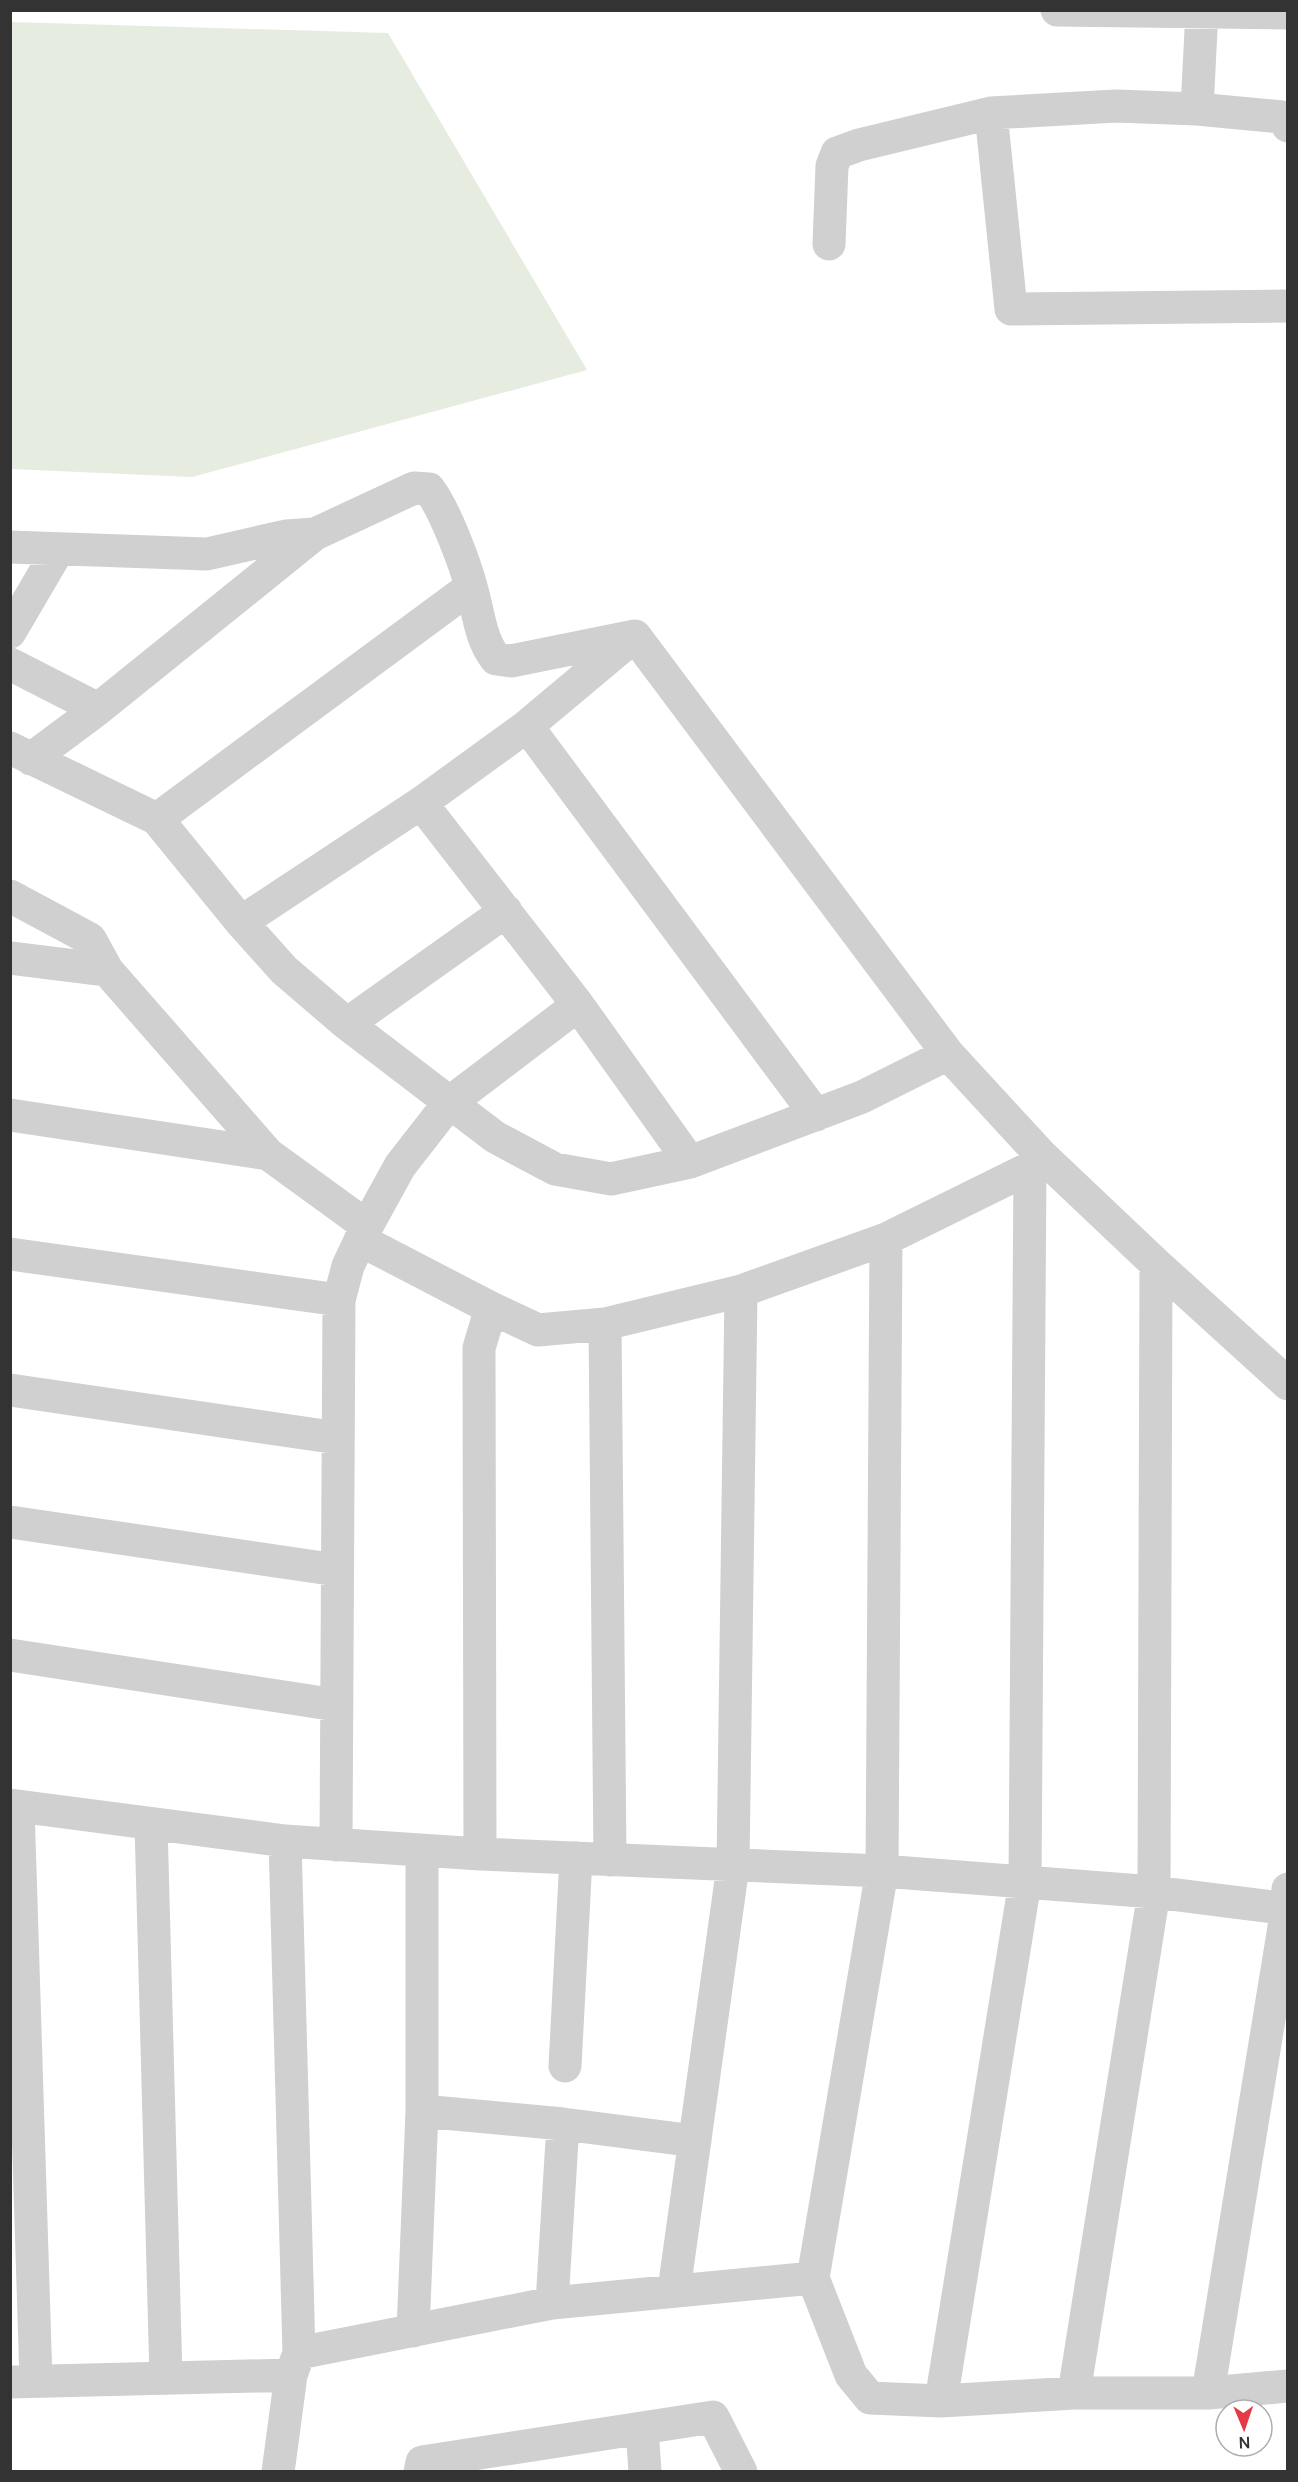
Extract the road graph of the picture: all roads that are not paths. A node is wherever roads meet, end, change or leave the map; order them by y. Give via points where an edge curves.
1 (1057, 10) edge
2 (1202, 12) edge
3 (1287, 13) edge
4 (1197, 109) junction
5 (991, 113) junction
6 (1287, 126) edge
7 (829, 244) dead end
8 (1287, 306) edge
9 (315, 534) junction
10 (10, 547) edge
11 (58, 550) junction
12 (471, 587) junction
13 (10, 632) edge
14 (635, 636) junction
15 (10, 663) edge
16 (98, 709) junction
17 (527, 726) junction
18 (21, 753) edge
19 (421, 802) junction
20 (157, 819) junction
21 (10, 896) edge
22 (506, 911) junction
23 (241, 922) junction
24 (10, 958) edge
25 (108, 970) junction
26 (578, 1005) junction
27 (347, 1024) junction
28 (948, 1054) junction
29 (449, 1103) junction
30 (10, 1115) edge
31 (816, 1115) junction
32 (268, 1154) junction
33 (1035, 1161) junction
34 (690, 1162) junction
35 (363, 1233) junction
36 (886, 1239) junction
37 (10, 1254) edge
38 (1156, 1264) junction
39 (741, 1291) junction
40 (339, 1300) junction
41 (491, 1308) junction
42 (605, 1324) junction
43 (1287, 1384) edge
44 (10, 1390) edge
45 (338, 1438) junction
46 (10, 1522) edge
47 (337, 1570) junction
48 (10, 1655) edge
49 (336, 1705) junction
50 (14, 1805) edge
51 (151, 1824) junction
52 (285, 1841) junction
53 (336, 1845) junction
54 (422, 1851) junction
55 (480, 1854) junction
56 (576, 1858) junction
57 (610, 1860) junction
58 (733, 1866) junction
59 (882, 1871) junction
60 (1024, 1882) junction
61 (1287, 1888) edge
62 (1154, 1892) junction
63 (1286, 1922) edge
64 (565, 2066) dead end
65 (422, 2111) junction
66 (563, 2124) junction
67 (695, 2141) junction
68 (813, 2278) junction
69 (674, 2290) junction
70 (552, 2302) junction
71 (413, 2331) junction
72 (295, 2364) junction
73 (166, 2378) junction
74 (23, 2382) edge
75 (1287, 2386) edge
76 (1074, 2393) junction
77 (1208, 2393) junction
78 (941, 2400) junction
79 (642, 2428) junction
80 (512, 2460) edge
81 (421, 2467) edge
82 (278, 2472) edge
83 (645, 2472) edge
84 (741, 2472) edge

1 - 2 street
2 - 3 street
2 - 4 street
4 - 5 street via 1116,106
4 - 6 street via 1282,117
5 - 7 street via 837,153 832,166
5 - 8 street via 1011,309
9 - 11 street via 286,536 207,554
9 - 12 street via 414,488 429,489 439,501
9 - 16 street
10 - 11 street
11 - 13 street
12 - 14 street via 486,646 496,659 511,661
12 - 20 street
14 - 17 street
14 - 28 street
15 - 16 street
16 - 18 street
17 - 19 street
17 - 31 street
18 - 20 street
19 - 22 street
19 - 23 street
20 - 23 street
21 - 25 street via 90,939
22 - 26 street
22 - 27 street
23 - 27 street via 284,970
24 - 25 street
25 - 32 street
26 - 29 street
26 - 34 street
27 - 29 street
28 - 31 street
28 - 33 street
29 - 34 street via 495,1137 555,1169 611,1179
29 - 35 street via 400,1166
30 - 32 street
31 - 34 street
32 - 35 street
33 - 36 street
33 - 38 street
33 - 60 street
35 - 40 street
35 - 41 street
36 - 39 street
36 - 59 street
37 - 40 street
38 - 43 street
38 - 62 street
39 - 42 street
39 - 58 street
40 - 45 street
41 - 42 street via 537,1330
41 - 55 street via 479,1348
42 - 57 street
44 - 45 street
45 - 47 street
46 - 47 street
47 - 49 street
48 - 49 street
49 - 53 street
50 - 51 street
50 - 74 street
51 - 52 street
51 - 73 street
52 - 53 street
52 - 72 street
53 - 54 street
54 - 55 street
54 - 65 street
55 - 56 street
56 - 57 street
56 - 64 street
57 - 58 street
58 - 59 street
58 - 67 street
59 - 60 street
59 - 68 street
60 - 62 street
60 - 78 street
61 - 63 street
62 - 63 street
62 - 76 street
63 - 77 street
65 - 66 street
65 - 71 street
66 - 67 street
66 - 70 street
67 - 69 street
68 - 69 street
68 - 78 street via 851,2375 870,2398
69 - 70 street
70 - 71 street
71 - 72 street
72 - 73 street
72 - 82 street
73 - 74 street
75 - 77 street
76 - 77 street
76 - 78 street
79 - 80 street
79 - 83 street
79 - 84 street via 713,2417
80 - 81 street

